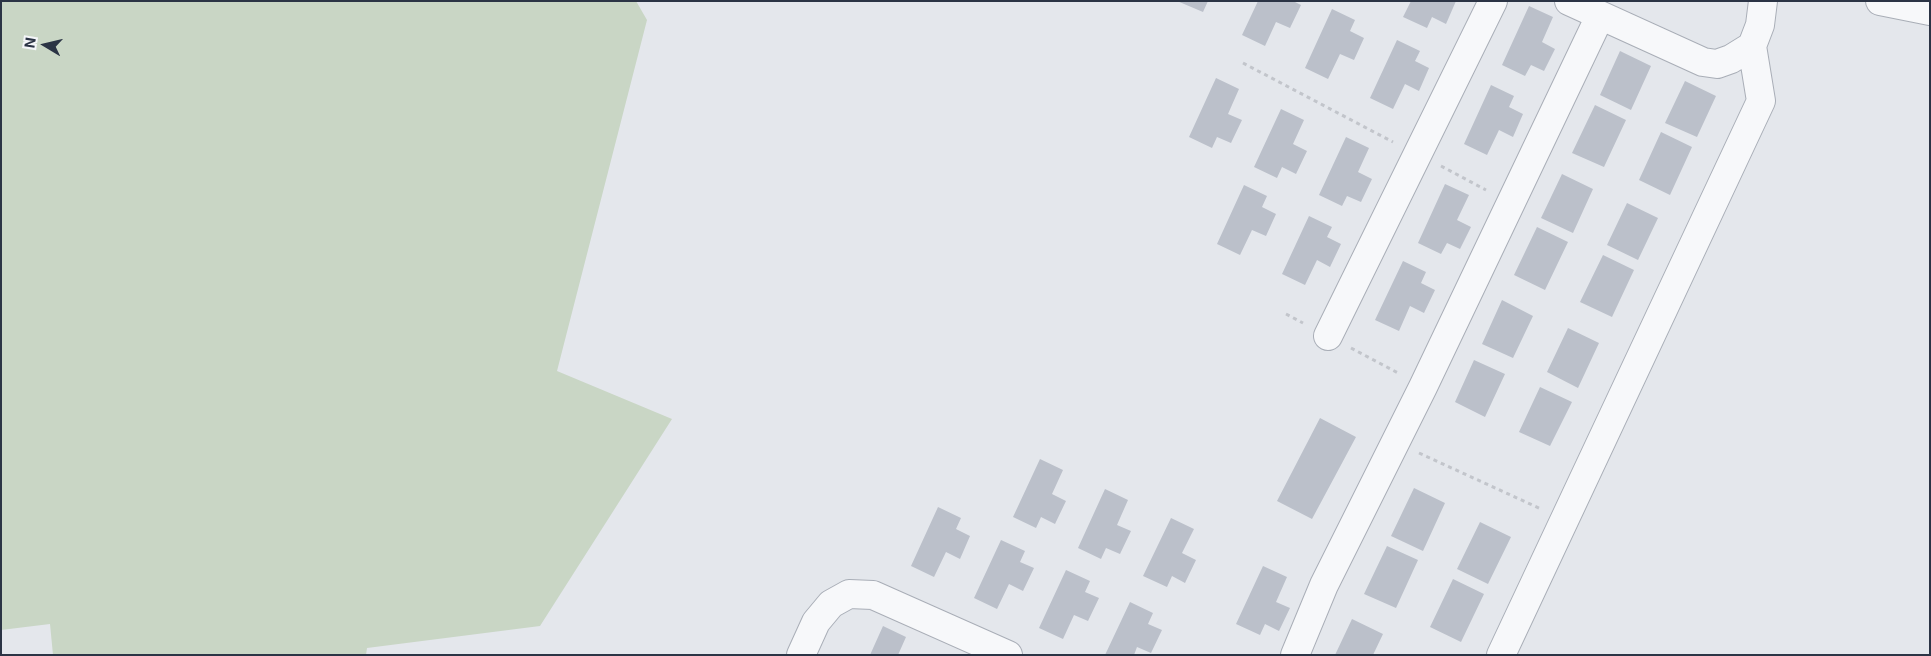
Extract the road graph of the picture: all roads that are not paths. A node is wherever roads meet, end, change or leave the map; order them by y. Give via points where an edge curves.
1 (1493, 1) edge
2 (1569, 1) edge
3 (1763, 1) edge
4 (1880, 1) edge
5 (1930, 11) edge
6 (1600, 16) junction
7 (1752, 46) junction
8 (1328, 336) road end
9 (801, 655) edge
10 (1008, 655) edge
11 (1295, 655) edge
12 (1501, 655) edge

1 - 8 street
2 - 6 street
3 - 7 street via 1760,25
4 - 5 street
6 - 7 street via 1703,62 1717,64
6 - 11 street via 1423,387 1324,585
7 - 12 street via 1761,100
9 - 10 street via 816,622 831,604 849,594 873,595

